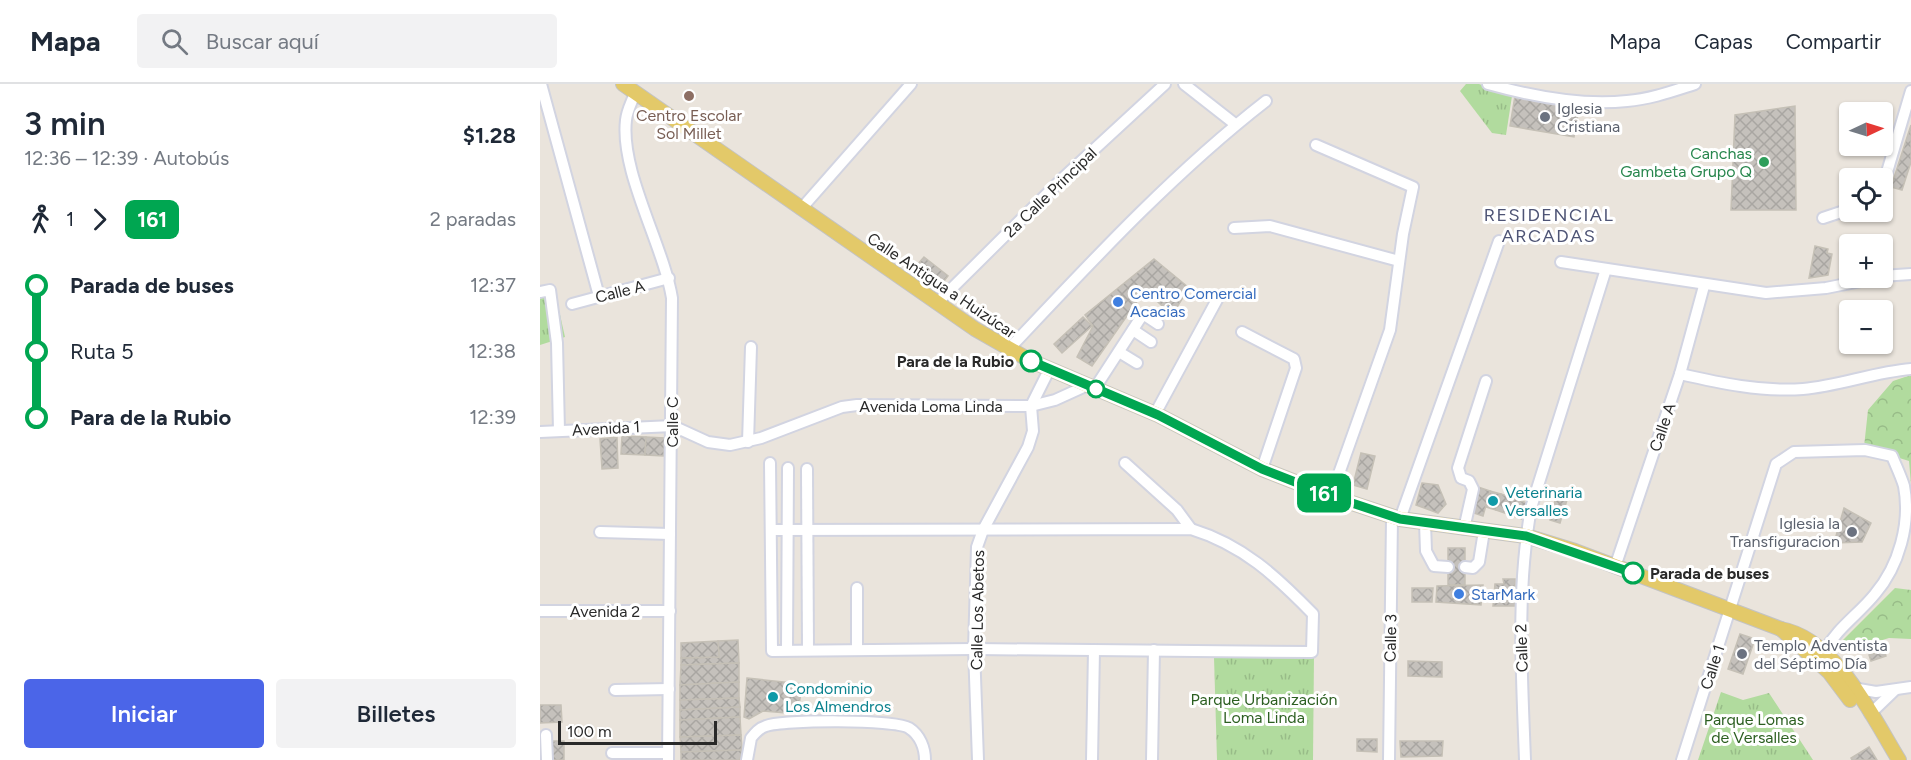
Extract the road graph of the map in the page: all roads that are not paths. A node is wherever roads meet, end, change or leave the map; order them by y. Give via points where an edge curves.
1 (541, 84) edge
2 (623, 84) edge
3 (911, 84) edge
4 (1165, 84) edge
5 (1184, 84) edge
6 (1488, 84) edge
7 (1695, 84) edge
8 (1911, 91) edge
9 (635, 93) junction
10 (1266, 101) dead end
11 (1235, 124) junction
12 (1316, 145) dead end
13 (1888, 168) edge
14 (801, 209) junction
15 (1839, 213) edge
16 (1823, 218) dead end
17 (1234, 228) dead end
18 (1499, 241) dead end
19 (1399, 261) junction
20 (1561, 262) dead end
21 (1606, 269) junction
22 (1911, 274) edge
23 (1893, 275) edge
24 (669, 278) junction
25 (1839, 285) edge
26 (1704, 286) junction
27 (540, 292) edge
28 (599, 296) junction
29 (1218, 296) dead end
30 (937, 303) junction
31 (572, 304) dead end
32 (1158, 324) dead end
33 (1133, 330) junction
34 (1242, 332) dead end
35 (1151, 342) dead end
36 (751, 346) dead end
37 (1008, 350) junction
38 (1119, 352) junction
39 (1137, 363) dead end
40 (1911, 369) edge
41 (1049, 370) junction
42 (1680, 374) junction
43 (1486, 381) dead end
44 (1092, 387) junction
45 (1031, 406) junction
46 (1155, 414) junction
47 (673, 426) junction
48 (559, 430) junction
49 (540, 432) edge
50 (748, 442) junction
51 (1125, 463) dead end
52 (770, 464) dead end
53 (788, 468) dead end
54 (807, 469) dead end
55 (1262, 469) junction
56 (1331, 496) junction
57 (1396, 518) junction
58 (1425, 523) junction
59 (807, 529) junction
60 (1191, 529) junction
61 (1464, 529) junction
62 (771, 530) junction
63 (983, 530) junction
64 (788, 531) junction
65 (1484, 531) junction
66 (600, 532) dead end
67 (670, 534) junction
68 (1526, 536) junction
69 (1448, 567) dead end
70 (1465, 567) dead end
71 (1615, 567) junction
72 (857, 588) dead end
73 (1732, 608) junction
74 (540, 611) edge
75 (670, 611) junction
76 (1781, 629) junction
77 (1831, 638) junction
78 (1810, 640) junction
79 (974, 649) junction
80 (787, 650) junction
81 (808, 650) junction
82 (857, 650) junction
83 (1094, 650) junction
84 (1154, 651) junction
85 (1824, 652) junction
86 (1911, 687) edge
87 (669, 688) junction
88 (1853, 688) junction
89 (615, 690) dead end
90 (1895, 690) junction
91 (1870, 714) junction
92 (546, 735) dead end
93 (612, 753) dead end
94 (668, 756) edge
95 (547, 760) edge
96 (747, 760) edge
97 (925, 760) edge
98 (978, 760) edge
99 (1092, 760) edge
100 (1152, 760) edge
101 (1389, 760) edge
102 (1525, 760) edge
103 (1682, 760) edge
104 (1889, 760) edge
105 (1899, 760) edge

1 - 28 street
2 - 9 main road, Calle Antigua a Huizúcar
3 - 14 street
4 - 30 street, 2a Calle Principal
5 - 11 street
6 - 7 street via 1602,102 1648,98
8 - 13 street
9 - 14 main road, Calle Antigua a Huizúcar
9 - 24 street, Calle C via 626,118 627,143
10 - 11 street
11 - 37 street via 1109,242
12 - 19 street via 1413,187
14 - 30 main road, Calle Antigua a Huizúcar
15 - 16 street
17 - 19 street via 1270,226
18 - 57 street, Calle 3
19 - 56 street via 1390,330
20 - 21 street
21 - 26 street
21 - 68 street, Calle 2 via 1530,508
22 - 23 street
24 - 28 street, Calle A
24 - 47 street, Calle C
25 - 26 street via 1766,293
26 - 42 street, Calle A
27 - 48 street via 550,290 557,343
28 - 31 street, Calle A
29 - 46 street
30 - 37 main road, Calle Antigua a Huizúcar
32 - 33 street via 1143,314
33 - 35 street
33 - 38 street
34 - 55 street via 1294,359 1296,368
36 - 50 street
37 - 41 main road, Calle Antigua a Huizúcar
38 - 39 street
38 - 44 street
40 - 42 street via 1804,389 1776,390
41 - 44 main road, Calle Antigua a Huizúcar
41 - 45 street, Calle Los Abetos
42 - 71 street, Calle A
43 - 61 street via 1458,468 1461,478 1469,481 1473,489
44 - 45 street, Avenida Loma Linda
44 - 46 main road, Calle Antigua a Huizúcar
45 - 50 street, Avenida Loma Linda via 849,406
45 - 63 street, Calle Los Abetos via 1033,431 1028,447
46 - 55 main road, Calle Antigua a Huizúcar
47 - 48 street, Avenida 1
47 - 50 street, Avenida Loma Linda via 718,444
47 - 67 street, Calle C
48 - 49 street, Avenida 1
51 - 60 street via 1177,510
52 - 62 street
53 - 64 street
54 - 59 street
55 - 56 main road, Calle Antigua a Huizúcar
56 - 57 main road, Calle Antigua a Huizúcar
57 - 58 main road, Calle Antigua a Huizúcar
57 - 101 street, Calle 3
58 - 61 main road, Calle Antigua a Huizúcar
58 - 69 street via 1428,559 1434,566
59 - 63 street
59 - 64 street
59 - 81 street
60 - 63 street
60 - 84 street via 1233,544 1282,582 1313,614 1311,652
61 - 65 main road, Calle Antigua a Huizúcar
62 - 64 street
62 - 80 street via 772,651
63 - 79 street, Calle Los Abetos via 977,547
64 - 80 street
65 - 68 main road, Calle Antigua a Huizúcar
65 - 70 street via 1479,562 1473,568
66 - 67 street
67 - 75 street, Calle C
68 - 71 main road, Calle Antigua a Huizúcar
68 - 102 street, Calle 2 via 1520,614
71 - 73 main road, Calle Antigua a Huizúcar
72 - 82 street
73 - 76 main road, Calle Antigua a Huizúcar
73 - 77 street via 1776,464 1794,452 1865,450 1892,456 1904,487 1908,521 1893,567 1875,594
73 - 103 street, Calle 1
74 - 75 street, Avenida 2
75 - 87 street, Calle C
76 - 78 main road, Calle Antigua a Huizúcar via 1796,631
76 - 104 main road, Calle Antigua a Huizúcar via 1841,686
77 - 78 street
77 - 85 street
78 - 85 main road, Calle Antigua a Huizúcar
79 - 82 street
79 - 83 street
79 - 98 street, Calle Los Abetos
80 - 81 street
81 - 82 street
83 - 84 street
83 - 99 street
84 - 100 street
85 - 88 main road, Calle Antigua a Huizúcar
86 - 90 street
87 - 89 street
87 - 94 street, Calle C
88 - 90 street via 1868,692
88 - 91 main road, Calle Antigua a Huizúcar
90 - 91 street
91 - 105 main road, Calle Antigua a Huizúcar
92 - 95 street
93 - 94 street
96 - 97 street via 751,738 766,726 873,722 909,728 923,744

